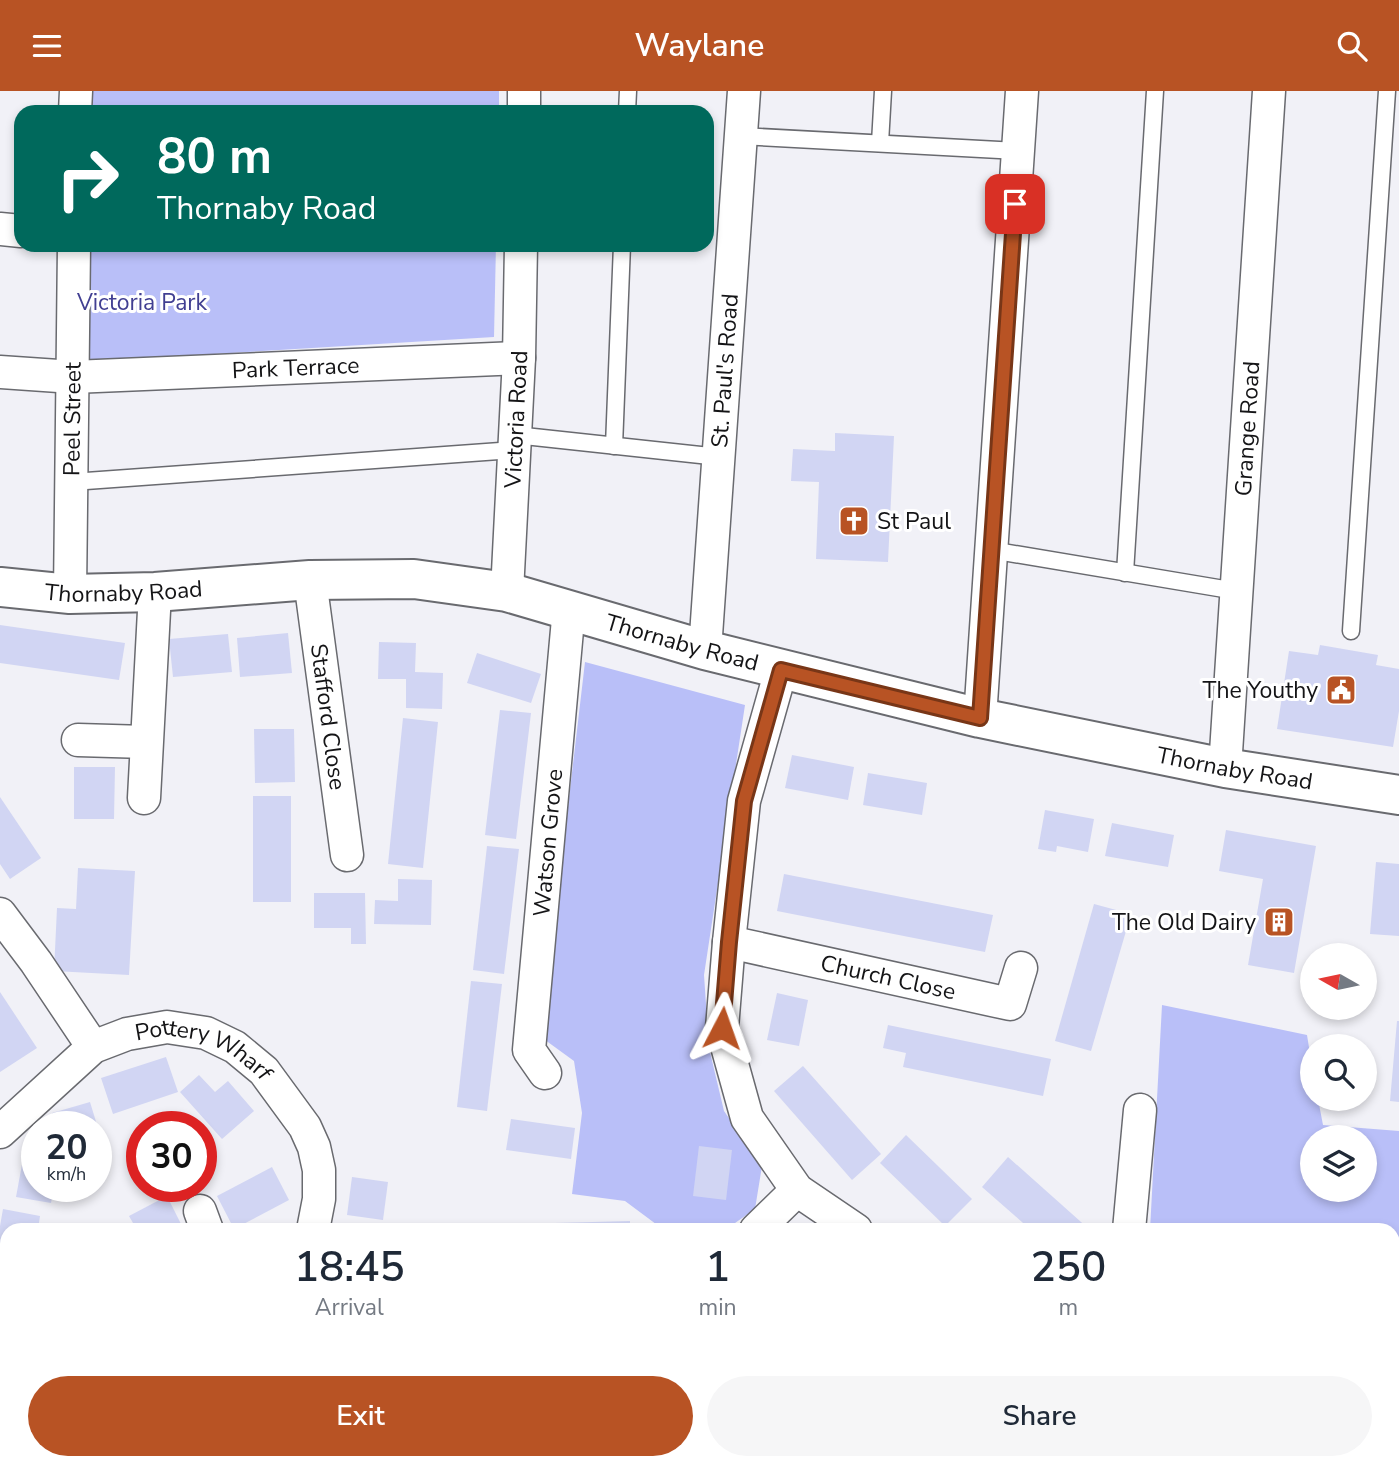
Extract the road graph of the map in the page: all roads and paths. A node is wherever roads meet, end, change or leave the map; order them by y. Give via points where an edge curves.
1 (744, 91) edge
2 (883, 91) edge
3 (1022, 91) edge
4 (1155, 91) edge
5 (1269, 91) edge
6 (1387, 91) edge
7 (741, 136) junction
8 (880, 143) junction
9 (1018, 151) junction
10 (74, 252) edge
11 (521, 252) edge
12 (622, 252) edge
13 (519, 358) junction
14 (0, 372) edge
15 (73, 377) junction
16 (514, 442) junction
17 (614, 446) junction
18 (719, 457) junction
19 (72, 482) junction
20 (991, 550) junction
21 (1125, 573) junction
22 (310, 580) junction
23 (0, 587) edge
24 (1236, 591) junction
25 (155, 592) junction
26 (507, 592) junction
27 (70, 594) junction
28 (569, 608) junction
29 (1351, 631) dead end
30 (705, 650) junction
31 (781, 670) junction
32 (980, 718) junction
33 (78, 740) dead end
34 (146, 742) junction
35 (1225, 768) junction
36 (1399, 795) edge
37 (144, 799) dead end
38 (347, 855) dead end
39 (1, 918) edge
40 (729, 942) junction
41 (1021, 968) dead end
42 (93, 1047) junction
43 (545, 1073) dead end
44 (1140, 1110) dead end
45 (0, 1132) edge
46 (797, 1190) junction
47 (314, 1223) edge
48 (763, 1223) edge
49 (846, 1223) edge
50 (1130, 1223) edge

1 - 7 street, St. Paul's Road
2 - 8 lane
3 - 9 street
4 - 21 lane
5 - 24 street, Grange Road
6 - 29 lane
7 - 8 lane
7 - 18 street, St. Paul's Road
8 - 9 lane
9 - 20 street
10 - 15 street, Peel Street
11 - 13 street, Victoria Road
12 - 17 lane
13 - 15 street, Park Terrace
13 - 16 street, Victoria Road
14 - 15 street, Park Terrace
15 - 19 street, Peel Street
16 - 17 lane
16 - 19 lane
16 - 26 street, Victoria Road
17 - 18 lane
18 - 30 street, St. Paul's Road
19 - 27 street, Peel Street
20 - 21 lane
20 - 32 street
21 - 24 lane
22 - 25 street, Thornaby Road
22 - 26 street, Thornaby Road via 414,579
22 - 38 street, Stafford Close
23 - 27 street, Thornaby Road
24 - 35 street, Grange Road
25 - 27 street, Thornaby Road
25 - 34 street
26 - 28 street, Thornaby Road
28 - 30 street, Thornaby Road
28 - 43 street, Watson Grove via 529,1050
30 - 31 street, Thornaby Road
31 - 32 street, Thornaby Road
31 - 40 street via 744,801
32 - 35 street, Thornaby Road
33 - 34 street
34 - 37 street
35 - 36 street, Thornaby Road
39 - 42 street
40 - 41 street, Church Close via 1010,1004
40 - 46 street via 722,1028 736,1080 747,1118
42 - 45 street, Pottery Wharf
42 - 47 street, Pottery Wharf via 127,1034 167,1027 206,1033 250,1058 306,1127 314,1147 319,1170
44 - 50 street
46 - 48 street
46 - 49 street

